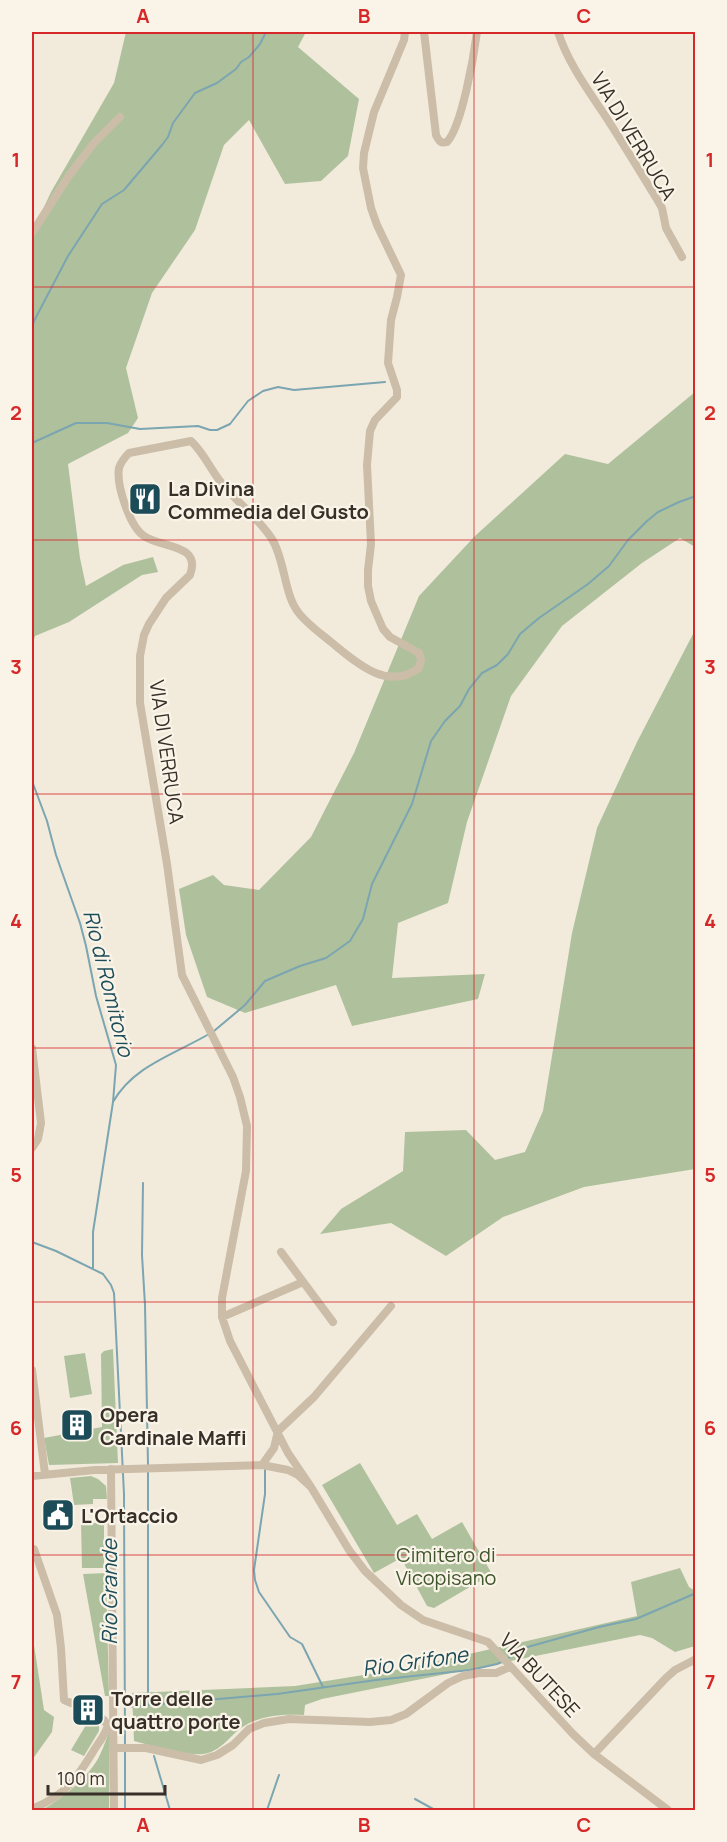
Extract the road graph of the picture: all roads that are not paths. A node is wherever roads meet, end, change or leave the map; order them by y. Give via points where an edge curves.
1 (405, 32) edge
2 (424, 32) edge
3 (477, 32) edge
4 (558, 32) edge
5 (120, 117) dead end
6 (32, 233) edge
7 (682, 257) dead end
8 (32, 1048) edge
9 (32, 1148) edge
10 (281, 1252) dead end
11 (303, 1282) junction
12 (391, 1306) dead end
13 (222, 1317) junction
14 (333, 1322) dead end
15 (32, 1370) edge
16 (278, 1431) junction
17 (274, 1449) junction
18 (288, 1453) junction
19 (262, 1465) junction
20 (278, 1467) junction
21 (115, 1469) junction
22 (45, 1474) junction
23 (32, 1476) edge
24 (311, 1487) junction
25 (32, 1549) edge
26 (696, 1659) edge
27 (510, 1667) junction
28 (83, 1708) dead end
29 (92, 1712) dead end
30 (111, 1726) junction
31 (118, 1748) junction
32 (594, 1754) junction
33 (32, 1809) edge
34 (114, 1810) edge
35 (668, 1810) edge

1 - 13 street, VIA DI VERRUCA via 374,112 364,153 371,208 401,274 391,320 388,363 397,397 370,431 368,570 371,601 383,629 419,653 419,668 397,677 370,672 297,611 274,542 262,524 221,483 191,441 129,453 120,466 120,490 140,533 184,550 193,568 160,606 144,635 140,703 182,975 233,1077 247,1126 246,1171 222,1298
2 - 3 street via 436,135 443,143 454,133
4 - 7 street, VIA DI VERRUCA via 579,77 662,208 666,228
5 - 6 street via 93,144
8 - 9 street via 40,1123
10 - 11 street
11 - 13 street
11 - 14 street
12 - 16 street via 314,1397
13 - 16 street, VIA DI VERRUCA via 230,1341
15 - 22 street
16 - 17 street
16 - 18 street, VIA DI VERRUCA
17 - 19 street
17 - 20 street
18 - 20 street
18 - 24 street, VIA DI VERRUCA
19 - 20 street, VIA BUTESE
19 - 21 street, VIA BUTESE
20 - 24 street, VIA BUTESE via 298,1475
21 - 22 street, VIA BUTESE
21 - 30 street
22 - 23 street, VIA BUTESE
24 - 27 street, VIA BUTESE via 349,1550 401,1605 423,1620 484,1640
25 - 28 street via 57,1615 64,1701
26 - 32 street via 666,1678
27 - 31 street via 456,1679 391,1720 276,1720 249,1729 217,1755 201,1760 146,1748
27 - 32 street, VIA BUTESE
29 - 30 street
30 - 31 street
30 - 33 street via 73,1783
31 - 34 street
32 - 35 street, VIA BUTESE

